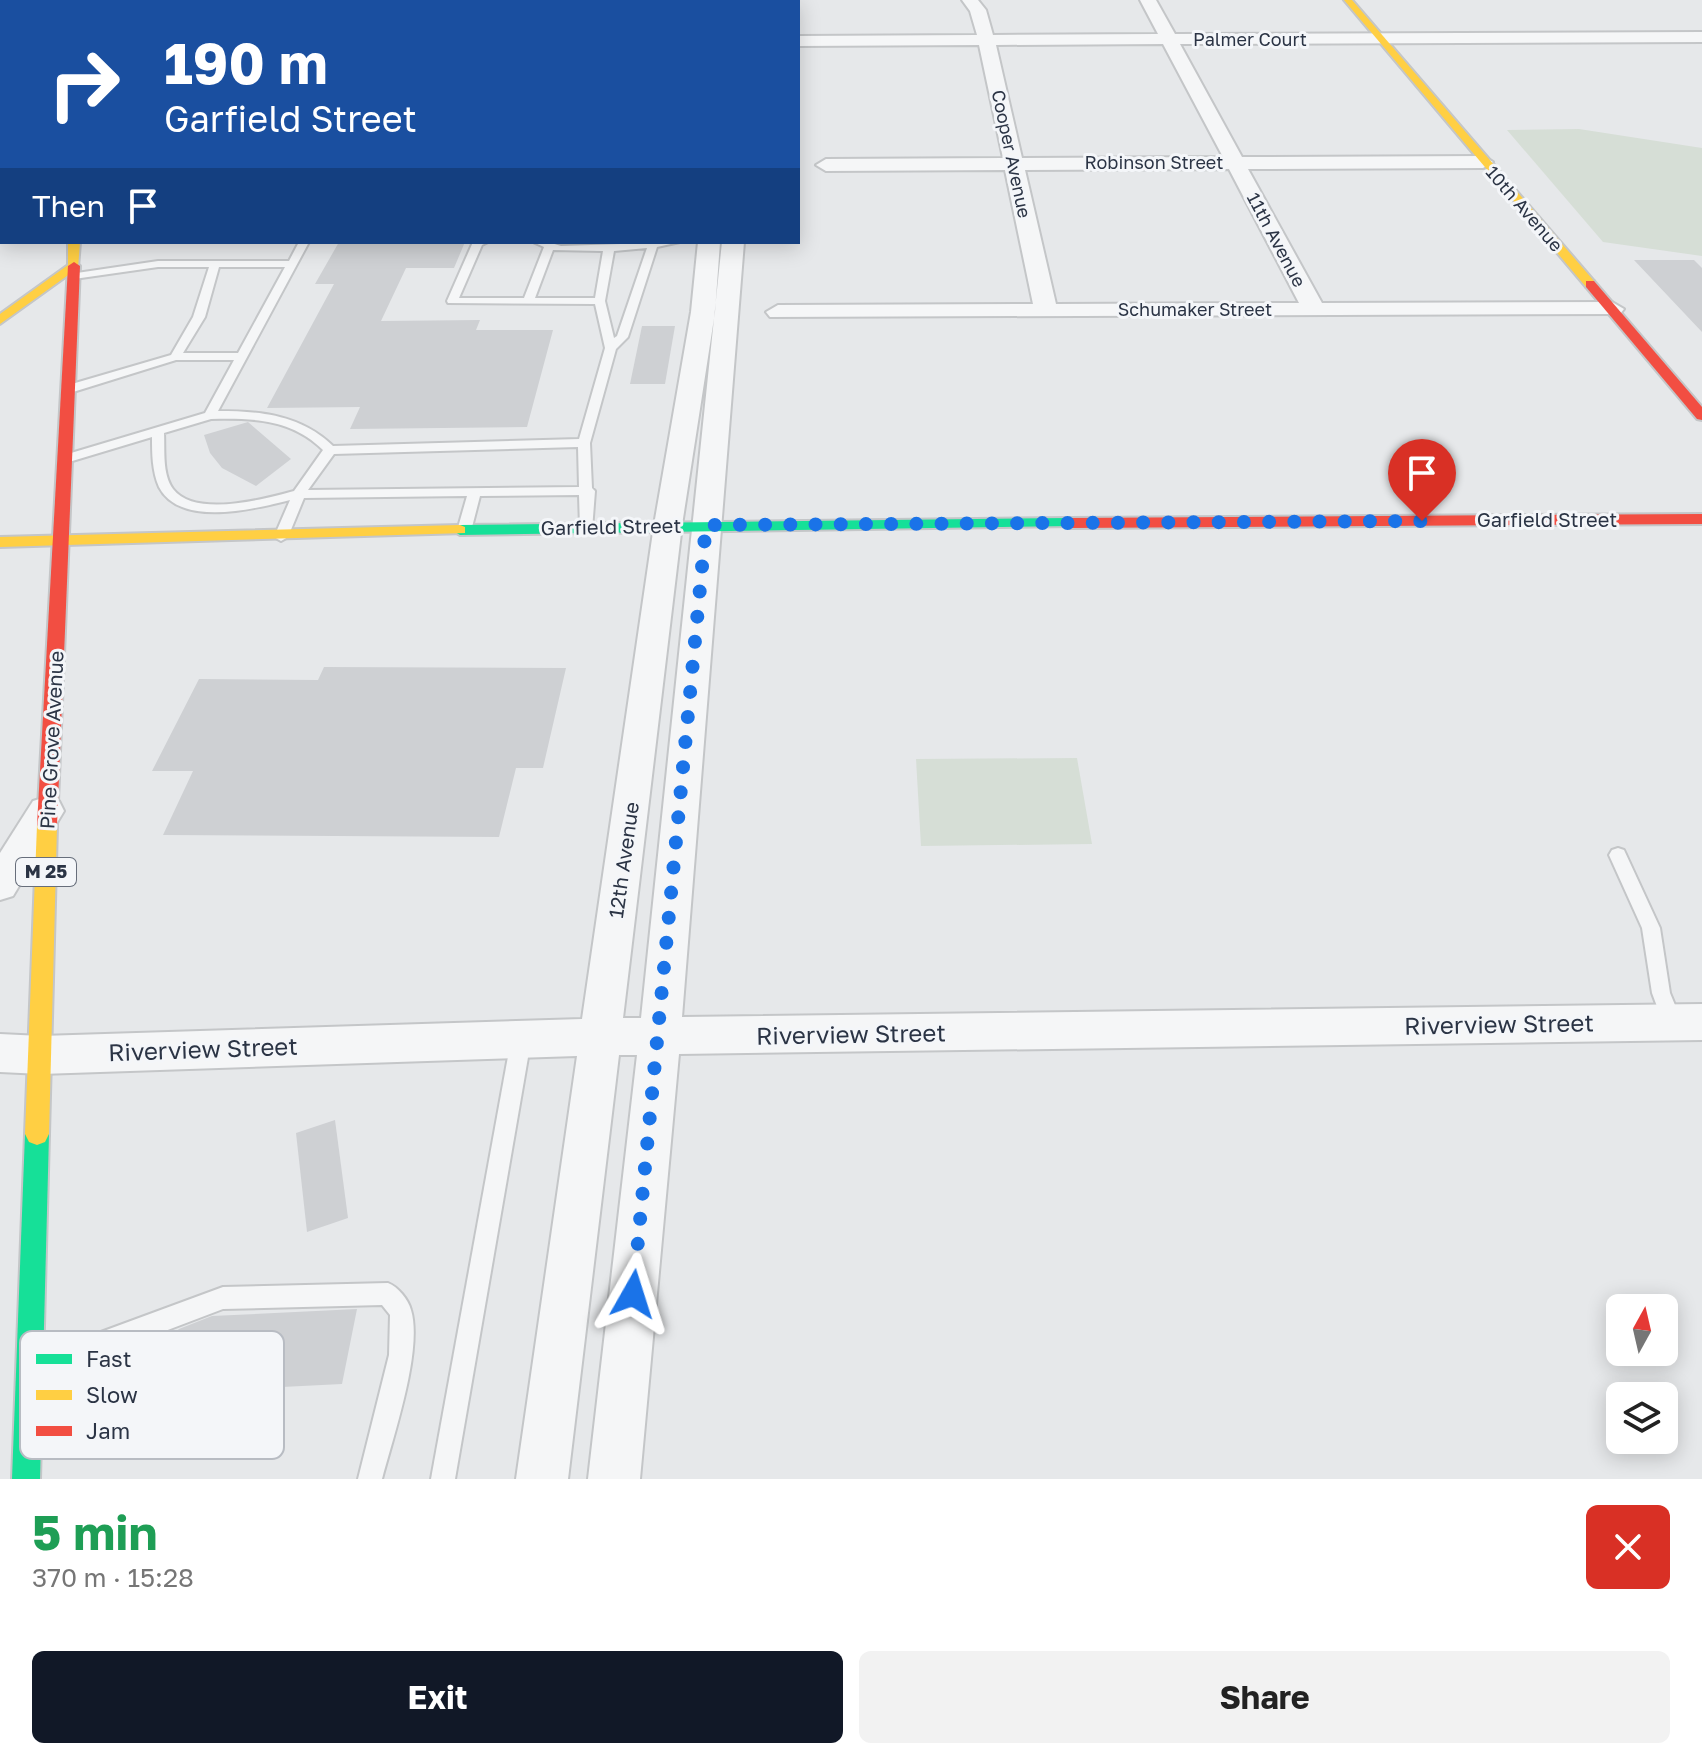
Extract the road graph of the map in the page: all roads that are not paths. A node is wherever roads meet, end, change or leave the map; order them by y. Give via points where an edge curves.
1 (970, 0) edge
2 (1148, 0) edge
3 (1348, 0) edge
4 (1702, 37) edge
5 (986, 39) junction
6 (1381, 39) junction
7 (1169, 40) junction
8 (800, 41) edge
9 (1483, 162) junction
10 (1235, 163) junction
11 (1013, 164) junction
12 (826, 165) dead end
13 (74, 244) edge
14 (303, 244) edge
15 (477, 244) edge
16 (544, 244) edge
17 (653, 244) joint
18 (709, 244) edge
19 (733, 244) edge
20 (609, 248) junction
21 (215, 264) junction
22 (292, 264) junction
23 (74, 271) junction
24 (528, 301) junction
25 (600, 301) junction
26 (1612, 309) junction
27 (1314, 310) junction
28 (1046, 311) junction
29 (778, 312) dead end
30 (0, 320) edge
31 (611, 348) junction
32 (242, 356) junction
33 (175, 357) junction
34 (69, 389) junction
35 (210, 415) junction
36 (1702, 416) edge
37 (158, 431) junction
38 (584, 443) junction
39 (330, 450) junction
40 (65, 459) junction
41 (588, 491) junction
42 (474, 493) junction
43 (299, 494) junction
44 (1702, 519) edge
45 (668, 525) junction
46 (706, 525) junction
47 (587, 527) junction
48 (464, 531) junction
49 (281, 537) junction
50 (0, 542) edge
51 (62, 543) junction
52 (48, 809) junction
53 (1618, 855) dead end
54 (0, 885) edge
55 (1687, 1022) edge
56 (521, 1038) junction
57 (659, 1038) junction
58 (601, 1039) junction
59 (0, 1053) edge
60 (41, 1055) junction
61 (31, 1331) edge
62 (135, 1331) edge
63 (27, 1459) edge
64 (26, 1479) edge
65 (370, 1479) edge
66 (443, 1479) edge
67 (542, 1479) edge
68 (614, 1479) edge

1 - 5 street, Cooper Avenue
2 - 7 street, 11th Avenue
3 - 6 main road, 10th Avenue
4 - 6 street, Palmer Court
5 - 7 street, Palmer Court
5 - 8 street, Palmer Court
5 - 11 street, Cooper Avenue
6 - 7 street, Palmer Court
6 - 9 main road, 10th Avenue
7 - 10 street, 11th Avenue
9 - 10 street, Robinson Street
9 - 26 main road, 10th Avenue
10 - 11 street, Robinson Street
10 - 27 street, 11th Avenue
11 - 12 street, Robinson Street
11 - 28 street, Cooper Avenue
13 - 23 main road, Pine Grove Avenue / M 25
14 - 22 lane
15 - 24 lane via 452,301
16 - 20 lane
16 - 24 lane
17 - 20 lane
17 - 31 lane via 622,337
18 - 45 street, 12th Avenue via 703,312
19 - 46 street
20 - 25 lane
21 - 22 lane
21 - 23 lane
21 - 33 lane via 199,317
22 - 32 lane
23 - 30 main road
23 - 34 main road, Pine Grove Avenue / M 25
24 - 25 lane
25 - 31 lane
26 - 27 street, Schumaker Street
26 - 36 main road, 10th Avenue
27 - 28 street, Schumaker Street
28 - 29 street, Schumaker Street
31 - 38 lane
32 - 33 lane
32 - 35 lane
33 - 34 lane
34 - 40 main road, Pine Grove Avenue / M 25
35 - 37 lane
35 - 39 lane via 299,424
37 - 40 lane
37 - 43 lane via 159,465 168,492 183,503 254,506
38 - 39 lane
38 - 41 lane
39 - 43 lane
40 - 51 main road, Pine Grove Avenue / M 25
41 - 42 lane
41 - 47 lane
42 - 43 lane
42 - 48 lane
43 - 49 lane
44 - 46 main road, Garfield Street
45 - 46 main road, Garfield Street
45 - 47 main road, Garfield Street
45 - 58 street, 12th Avenue
46 - 57 street
47 - 48 main road, Garfield Street
48 - 49 main road, Garfield Street
49 - 51 main road, Garfield Street
50 - 51 main road, Garfield Street
51 - 52 main road, Pine Grove Avenue / M 25
52 - 54 street
52 - 60 main road, Pine Grove Avenue / M 25
53 - 55 lane via 1651,928 1661,993
55 - 57 street, Riverview Street
56 - 58 street, Riverview Street
56 - 60 street, Riverview Street
56 - 66 lane
57 - 58 street, Riverview Street
57 - 68 street
58 - 67 street, 12th Avenue
59 - 60 street, Riverview Street
60 - 61 main road, Pine Grove Avenue / M 25
62 - 65 lane via 223,1298 388,1294 401,1312 401,1355
63 - 64 main road, Pine Grove Avenue / M 25

